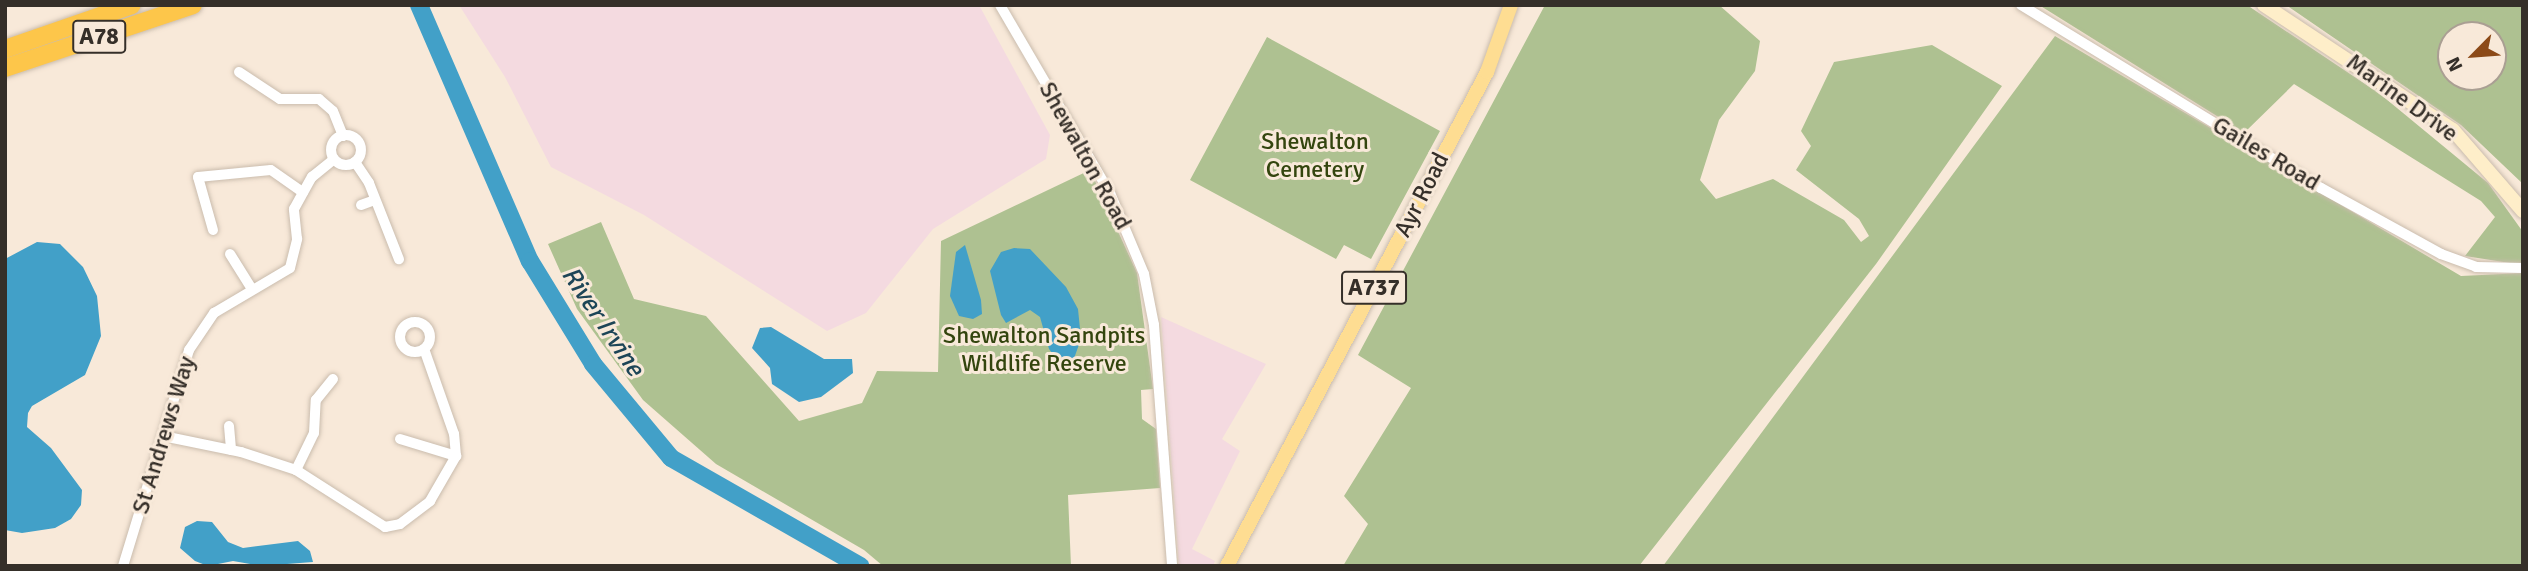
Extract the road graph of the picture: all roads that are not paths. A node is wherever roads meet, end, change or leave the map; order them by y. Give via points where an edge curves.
1 (132, 5) edge
2 (193, 5) edge
3 (1000, 5) edge
4 (1510, 5) edge
5 (2021, 5) edge
6 (2264, 5) edge
7 (64, 28) junction
8 (5, 43) edge
9 (5, 49) edge
10 (5, 68) edge
11 (239, 72) dead end
12 (343, 136) junction
13 (334, 159) junction
14 (355, 162) junction
15 (303, 192) junction
16 (375, 200) junction
17 (361, 205) dead end
18 (2523, 211) edge
19 (213, 230) dead end
20 (230, 254) dead end
21 (399, 259) dead end
22 (2523, 268) edge
23 (251, 288) junction
24 (424, 349) dead end
25 (333, 379) dead end
26 (229, 426) dead end
27 (163, 436) junction
28 (400, 439) dead end
29 (231, 450) junction
30 (456, 456) junction
31 (296, 470) junction
32 (123, 566) edge
33 (1172, 566) edge
34 (1227, 566) edge

1 - 7 highway, A78
2 - 10 highway, A78
3 - 33 street, Shewalton Road via 1110,193 1144,274 1154,325
4 - 34 main road, Ayr Road / A737 via 1487,72
5 - 22 street, Gailes Road via 2321,188 2441,254 2476,267
6 - 18 street, Marine Drive via 2453,130
7 - 8 highway, A78
7 - 9 highway, A78
11 - 12 street via 281,99 319,99 333,111
12 - 13 street via 333,143
12 - 14 street via 359,143
13 - 14 street via 345,165
13 - 15 street, St Andrews Way via 312,177
14 - 16 street
15 - 19 street via 271,170 198,177
15 - 23 street, St Andrews Way via 294,209 297,239 290,268
16 - 17 street
16 - 21 street
20 - 23 street
23 - 27 street, St Andrews Way via 214,313 189,350
24 - 30 street via 454,434
25 - 31 street via 316,400 314,433
26 - 29 street
27 - 29 street
27 - 32 street, St Andrews Way
28 - 30 street
29 - 31 street
30 - 31 street via 430,500 400,524 385,527

